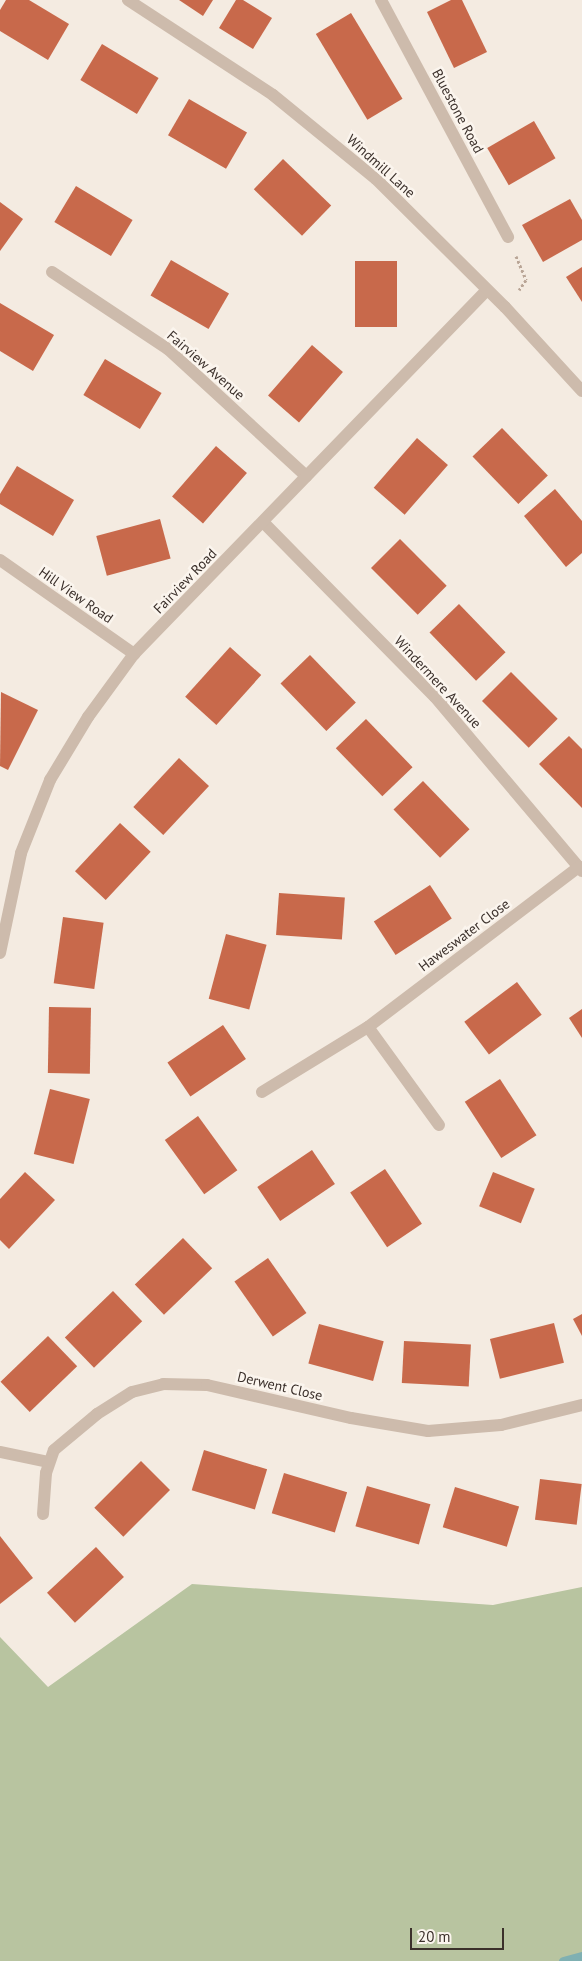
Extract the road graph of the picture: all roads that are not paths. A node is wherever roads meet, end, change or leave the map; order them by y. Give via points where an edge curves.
1 (128, 0) edge
2 (382, 0) edge
3 (508, 237) road end
4 (52, 272) dead end
5 (488, 290) junction
6 (582, 391) edge
7 (306, 476) junction
8 (263, 522) junction
9 (0, 560) edge
10 (134, 654) junction
11 (580, 869) edge
12 (0, 953) edge
13 (368, 1027) junction
14 (262, 1092) dead end
15 (439, 1125) dead end
16 (582, 1406) edge
17 (1, 1452) edge
18 (50, 1462) junction
19 (43, 1514) dead end

1 - 5 street, Windmill Lane via 280,100 376,179
2 - 3 street, Bluestone Road
4 - 7 street, Fairview Avenue via 168,349
5 - 6 street, Windmill Lane
5 - 7 street, Fairview Road
7 - 8 street, Fairview Road
8 - 10 street, Fairview Road
8 - 11 street, Windermere Avenue via 435,697
9 - 10 street, Hill View Road
10 - 12 street, Fairview Road via 88,717 50,780 21,853
11 - 13 street, Haweswater Close
13 - 14 street, Haweswater Close
13 - 15 street
16 - 18 street, Derwent Close via 500,1425 428,1430 351,1418 207,1385 163,1384 132,1392 97,1414 54,1450
17 - 18 street
18 - 19 street, Derwent Close

